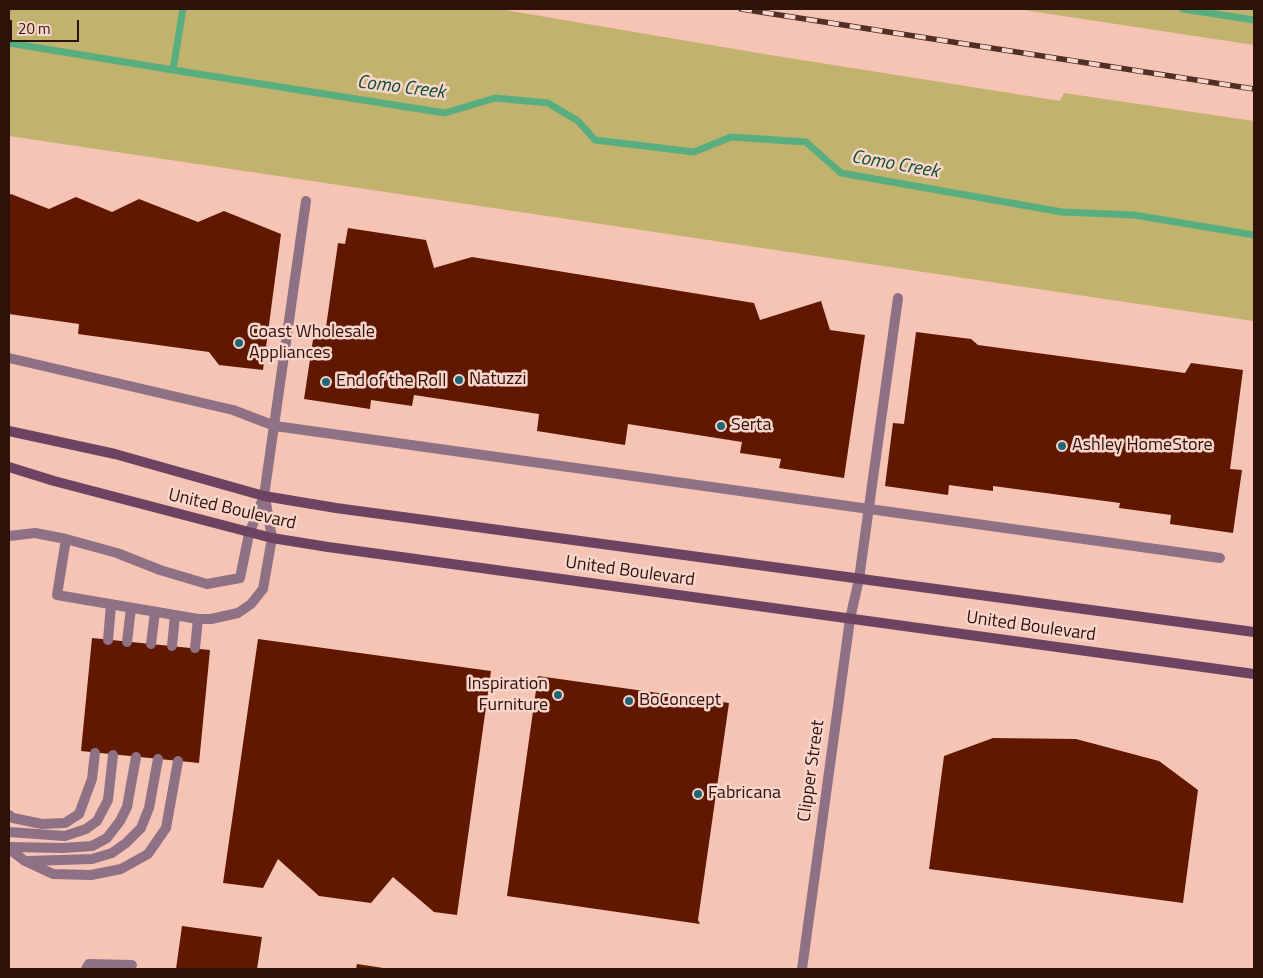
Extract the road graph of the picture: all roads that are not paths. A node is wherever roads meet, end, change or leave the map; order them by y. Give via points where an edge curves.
1 (306, 201) dead end
2 (898, 298) dead end
3 (9, 358) edge
4 (275, 426) junction
5 (9, 431) edge
6 (9, 467) edge
7 (264, 496) junction
8 (870, 510) junction
9 (250, 534) junction
10 (9, 536) edge
11 (272, 538) junction
12 (66, 540) junction
13 (1220, 558) dead end
14 (859, 579) junction
15 (111, 604) junction
16 (132, 608) junction
17 (155, 612) junction
18 (176, 616) junction
19 (198, 619) junction
20 (850, 619) junction
21 (1254, 632) edge
22 (108, 640) dead end
23 (127, 642) dead end
24 (151, 644) dead end
25 (172, 646) dead end
26 (196, 648) dead end
27 (1254, 674) edge
28 (95, 753) dead end
29 (113, 755) dead end
30 (136, 757) dead end
31 (158, 759) dead end
32 (178, 761) dead end
33 (9, 815) edge
34 (9, 832) edge
35 (9, 848) edge
36 (25, 861) junction
37 (132, 965) dead end
38 (86, 969) edge
39 (802, 969) edge

1 - 4 street
2 - 8 street, Clipper Street
3 - 4 street via 233,410
4 - 7 street
4 - 8 street
5 - 7 main road, United Boulevard via 115,454
6 - 9 main road, United Boulevard
7 - 9 street
7 - 11 street
7 - 14 main road, United Boulevard
8 - 13 street
8 - 14 street, Clipper Street
9 - 11 main road, United Boulevard
9 - 12 street via 240,578 207,584 117,553
10 - 12 street via 35,533
11 - 19 street via 263,589 251,604 238,613
11 - 20 main road, United Boulevard
12 - 15 street via 57,595
14 - 20 street, Clipper Street
14 - 21 main road, United Boulevard
15 - 16 street
15 - 22 street
16 - 17 street
16 - 23 street
17 - 18 street
17 - 24 street
18 - 19 street
18 - 25 street
19 - 26 street
20 - 27 main road, United Boulevard
20 - 39 street, Clipper Street
28 - 33 street via 92,778 79,814 65,823 42,824
29 - 34 street via 108,800 97,821 86,829 65,836
30 - 35 street via 127,807 107,838 92,846 73,848
31 - 36 street via 149,808 141,828 126,843 112,853 92,859
32 - 36 street via 166,828 148,854 121,868 91,875 53,874
35 - 36 street
37 - 38 street via 89,964

